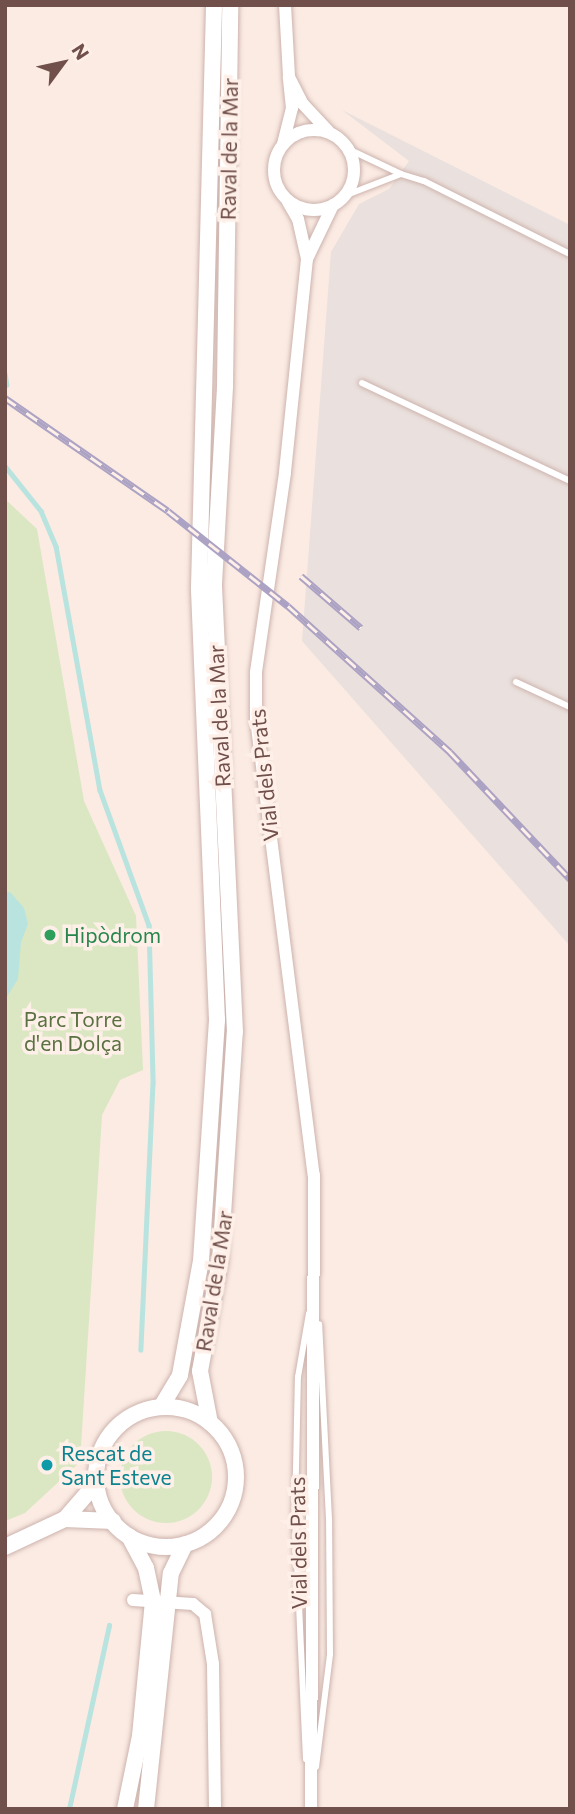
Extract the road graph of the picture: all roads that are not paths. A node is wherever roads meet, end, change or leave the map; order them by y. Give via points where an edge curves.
1 (214, 5) edge
2 (230, 5) edge
3 (285, 5) edge
4 (289, 77) junction
5 (331, 134) junction
6 (282, 146) junction
7 (348, 149) junction
8 (401, 174) junction
9 (282, 193) junction
10 (344, 196) junction
11 (333, 205) junction
12 (570, 254) edge
13 (307, 259) junction
14 (362, 383) dead end
15 (570, 481) edge
16 (516, 682) dead end
17 (570, 707) edge
18 (161, 1407) junction
19 (210, 1423) junction
20 (97, 1482) junction
21 (65, 1519) junction
22 (113, 1521) junction
23 (129, 1536) junction
24 (185, 1544) junction
25 (5, 1547) edge
26 (133, 1600) dead end
27 (161, 1602) junction
28 (312, 1803) edge
29 (125, 1809) edge
30 (146, 1809) edge
31 (215, 1809) edge

1 - 18 street, Raval de la Mar via 199,587 217,1020 201,1261 180,1376
2 - 19 street, Raval de la Mar via 225,385 214,584 235,1032 220,1261 200,1371
3 - 4 street, Vial dels Prats
4 - 5 street, Vial dels Prats via 303,104
4 - 6 street, Vial dels Prats via 292,108
5 - 6 street via 304,131
5 - 7 street, Vial dels Prats
6 - 9 street, Vial dels Prats via 274,170
7 - 8 lane, Vial dels Prats
7 - 10 street via 354,168
8 - 10 lane, Vial dels Prats
8 - 12 lane via 424,181
9 - 11 street via 305,209
9 - 13 street, Vial dels Prats via 299,219
10 - 11 street, Vial dels Prats
11 - 13 street, Vial dels Prats
13 - 28 street, Vial dels Prats via 285,473 256,673 256,719 312,1148
14 - 15 lane
16 - 17 lane
18 - 19 street, Raval de la Mar via 182,1409
18 - 20 street via 135,1415 113,1431 100,1455
19 - 24 street, Raval de la Mar via 230,1448 235,1491 221,1521
20 - 21 street
20 - 22 street
21 - 22 street
21 - 25 street
22 - 23 street
23 - 24 street via 162,1546
23 - 27 street
24 - 27 street
26 - 27 street
27 - 29 street
27 - 30 street
27 - 31 street via 192,1604 205,1614 213,1664

